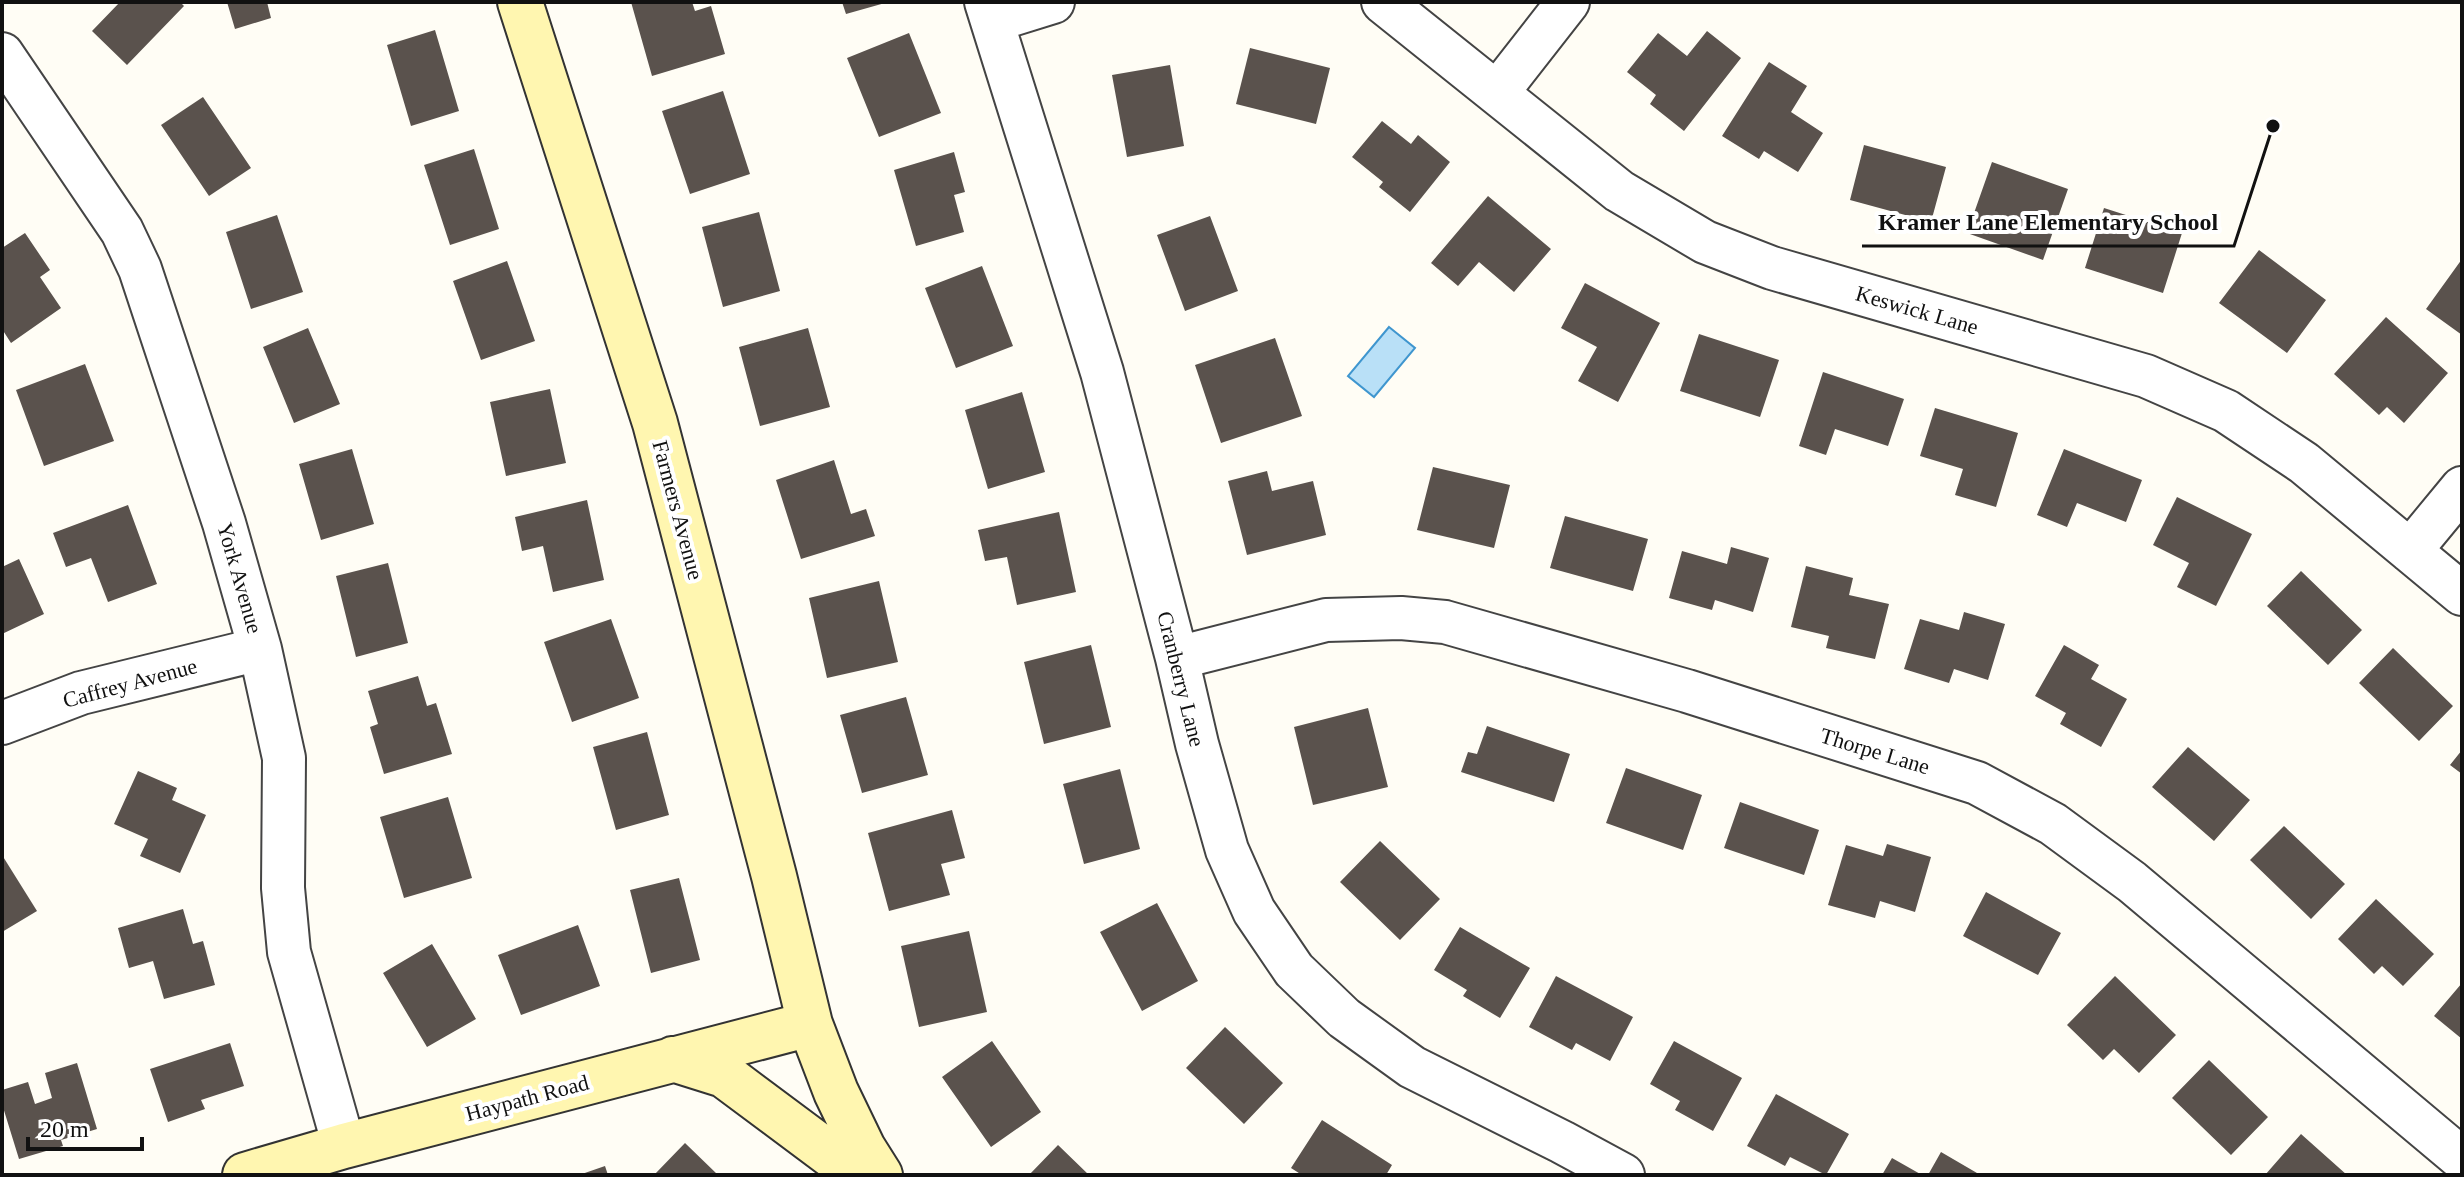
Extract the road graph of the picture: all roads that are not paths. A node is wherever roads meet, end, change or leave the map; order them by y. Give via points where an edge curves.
1 (520, 2) edge
2 (1053, 2) edge
3 (1383, 2) edge
4 (1568, 2) edge
5 (989, 11) edge
6 (2, 54) edge
7 (1497, 93) junction
8 (2462, 488) edge
9 (2410, 551) junction
10 (2462, 594) edge
11 (260, 649) junction
12 (1177, 658) junction
13 (2, 723) edge
14 (810, 1024) junction
15 (673, 1059) junction
16 (344, 1146) junction
17 (2462, 1159) edge
18 (245, 1175) edge
19 (858, 1175) edge
20 (880, 1175) edge
21 (1623, 1175) edge

1 - 14 street, Farmers Avenue via 655,423
2 - 5 street
3 - 7 street, Keswick Lane
4 - 7 street
5 - 12 street, Cranberry Lane via 1102,372
6 - 11 street, York Avenue via 122,231 140,269
7 - 9 street, Keswick Lane via 1619,191 1705,242 1772,268 2146,376 2226,411 2304,463
8 - 9 street
9 - 10 street, Keswick Lane
11 - 13 street, Caffrey Avenue via 81,693
11 - 16 street, York Avenue via 284,758 283,888 289,952
12 - 17 street, Thorpe Lane via 1326,620 1445,622 1687,691 1977,783 2053,824 2132,882
12 - 21 street, Cranberry Lane via 1227,850 1254,911 1294,970 1344,1018 1412,1067
14 - 15 street, Haypath Road
14 - 20 street, Farmers Avenue via 836,1092
15 - 16 street, Haypath Road
15 - 19 street via 724,1075
16 - 18 street, Haypath Road

